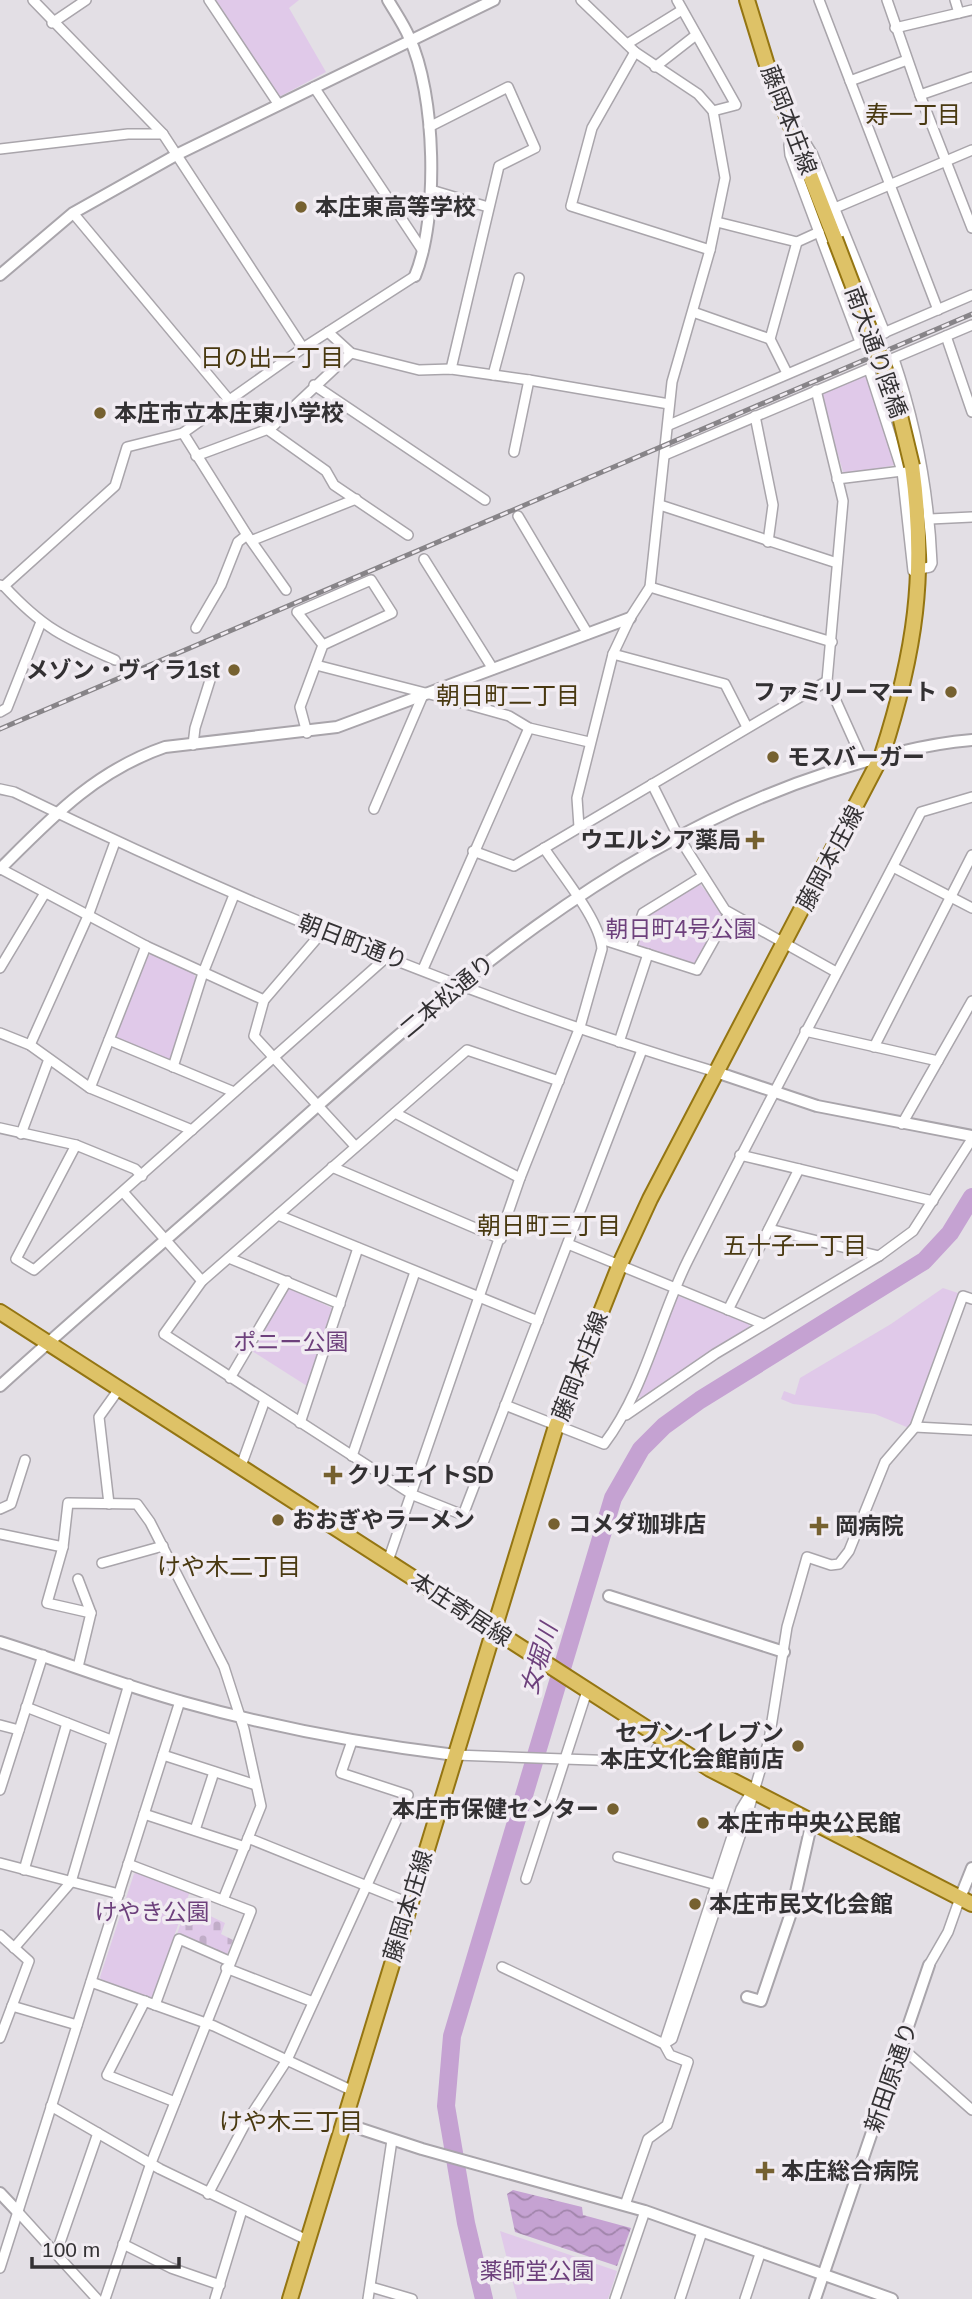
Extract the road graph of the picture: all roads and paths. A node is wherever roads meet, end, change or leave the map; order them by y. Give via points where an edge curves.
1 (33, 0) edge
2 (86, 0) edge
3 (209, 0) edge
4 (388, 0) edge
5 (494, 0) edge
6 (581, 0) edge
7 (677, 0) edge
8 (819, 0) edge
9 (887, 0) edge
10 (955, 0) edge
11 (752, 1) edge
12 (682, 10) junction
13 (972, 10) edge
14 (959, 13) junction
15 (52, 23) junction
16 (895, 28) junction
17 (696, 36) junction
18 (410, 39) junction
19 (626, 44) junction
20 (635, 52) junction
21 (906, 60) junction
22 (655, 66) junction
23 (972, 78) edge
24 (850, 81) junction
25 (314, 87) junction
26 (920, 95) junction
27 (279, 105) junction
28 (713, 111) junction
29 (790, 124) junction
30 (429, 127) junction
31 (163, 134) junction
32 (796, 140) junction
33 (0, 149) edge
34 (972, 150) edge
35 (178, 153) junction
36 (947, 162) junction
37 (889, 184) junction
38 (431, 190) junction
39 (488, 207) junction
40 (835, 208) junction
41 (73, 213) junction
42 (717, 222) junction
43 (972, 228) edge
44 (819, 232) junction
45 (835, 239) joint
46 (797, 242) junction
47 (710, 250) junction
48 (423, 251) junction
49 (0, 275) edge
50 (415, 276) joint
51 (519, 278) dead end
52 (972, 295) edge
53 (938, 310) junction
54 (693, 312) junction
55 (972, 326) edge
56 (328, 332) junction
57 (885, 333) junction
58 (946, 336) junction
59 (770, 339) junction
60 (860, 342) junction
61 (303, 348) junction
62 (351, 353) junction
63 (894, 359) junction
64 (451, 369) junction
65 (869, 369) junction
66 (787, 373) junction
67 (493, 375) junction
68 (529, 380) junction
69 (314, 385) junction
70 (816, 390) junction
71 (230, 401) junction
72 (670, 404) junction
73 (971, 406) edge
74 (755, 416) junction
75 (668, 425) junction
76 (267, 429) junction
77 (183, 433) junction
78 (514, 452) dead end
79 (667, 454) junction
80 (197, 456) junction
81 (907, 468) junction
82 (837, 479) junction
83 (356, 499) junction
84 (485, 500) dead end
85 (660, 505) junction
86 (518, 516) dead end
87 (972, 517) edge
88 (930, 519) junction
89 (408, 535) dead end
90 (250, 538) junction
91 (768, 542) junction
92 (425, 559) dead end
93 (837, 563) junction
94 (920, 576) junction
95 (2, 586) edge
96 (650, 587) junction
97 (286, 590) dead end
98 (630, 618) junction
99 (41, 622) junction
100 (196, 628) dead end
101 (588, 634) junction
102 (832, 642) junction
103 (323, 645) junction
104 (613, 654) junction
105 (115, 660) dead end
106 (316, 666) junction
107 (493, 669) junction
108 (211, 677) dead end
109 (827, 681) junction
110 (423, 695) junction
111 (0, 712) edge
112 (747, 727) junction
113 (529, 728) junction
114 (307, 733) junction
115 (972, 740) edge
116 (589, 741) junction
117 (193, 745) junction
118 (882, 755) junction
119 (863, 761) junction
120 (652, 784) junction
121 (0, 789) edge
122 (972, 797) edge
123 (374, 809) dead end
124 (57, 812) junction
125 (579, 827) junction
126 (678, 836) junction
127 (116, 842) junction
128 (544, 848) junction
129 (473, 851) junction
130 (972, 855) edge
131 (892, 867) junction
132 (0, 869) edge
133 (703, 876) junction
134 (45, 893) junction
135 (234, 895) junction
136 (577, 897) junction
137 (950, 897) junction
138 (972, 908) edge
139 (729, 913) junction
140 (88, 916) junction
141 (324, 930) junction
142 (601, 939) junction
143 (786, 942) junction
144 (146, 946) junction
145 (631, 948) junction
146 (648, 954) junction
147 (388, 956) junction
148 (0, 968) edge
149 (423, 969) junction
150 (836, 972) junction
151 (202, 974) junction
152 (459, 983) junction
153 (264, 1000) junction
154 (972, 1001) edge
155 (580, 1027) junction
156 (804, 1031) junction
157 (0, 1032) edge
158 (109, 1040) junction
159 (619, 1042) junction
160 (30, 1045) junction
161 (874, 1046) junction
162 (642, 1050) junction
163 (273, 1057) junction
164 (49, 1059) junction
165 (938, 1061) junction
166 (173, 1066) junction
167 (716, 1072) junction
168 (559, 1081) junction
169 (90, 1088) junction
170 (772, 1091) junction
171 (234, 1092) junction
172 (318, 1106) junction
173 (396, 1113) junction
174 (902, 1124) junction
175 (0, 1128) edge
176 (192, 1130) junction
177 (21, 1133) junction
178 (972, 1137) edge
179 (76, 1145) junction
180 (355, 1146) junction
181 (740, 1155) junction
182 (332, 1167) junction
183 (799, 1169) junction
184 (142, 1176) junction
185 (520, 1178) junction
186 (124, 1193) junction
187 (933, 1201) junction
188 (278, 1215) junction
189 (769, 1229) junction
190 (501, 1239) junction
191 (167, 1240) junction
192 (568, 1244) junction
193 (358, 1248) junction
194 (879, 1255) junction
195 (229, 1258) junction
196 (620, 1264) junction
197 (415, 1272) junction
198 (287, 1281) junction
199 (202, 1282) junction
200 (674, 1287) junction
201 (480, 1299) junction
202 (972, 1299) edge
203 (340, 1304) junction
204 (728, 1310) junction
205 (0, 1312) edge
206 (538, 1321) junction
207 (763, 1324) junction
208 (48, 1343) junction
209 (230, 1378) junction
210 (0, 1386) edge
211 (119, 1389) junction
212 (265, 1400) junction
213 (505, 1405) junction
214 (625, 1416) junction
215 (300, 1423) junction
216 (556, 1426) junction
217 (914, 1429) junction
218 (972, 1430) edge
219 (352, 1456) junction
220 (25, 1460) dead end
221 (241, 1466) junction
222 (413, 1495) junction
223 (109, 1504) junction
224 (0, 1509) edge
225 (0, 1534) edge
226 (163, 1546) junction
227 (63, 1547) junction
228 (388, 1561) junction
229 (102, 1563) dead end
230 (78, 1579) dead end
231 (609, 1596) dead end
232 (91, 1613) junction
233 (492, 1629) junction
234 (0, 1642) edge
235 (784, 1652) junction
236 (43, 1655) junction
237 (78, 1667) junction
238 (128, 1684) junction
239 (585, 1690) junction
240 (180, 1701) junction
241 (26, 1707) junction
242 (241, 1717) junction
243 (67, 1723) junction
244 (0, 1725) edge
245 (19, 1730) junction
246 (111, 1740) junction
247 (352, 1741) junction
248 (657, 1748) dead end
249 (163, 1755) junction
250 (455, 1755) junction
251 (561, 1757) junction
252 (214, 1772) junction
253 (2, 1774) edge
254 (256, 1785) junction
255 (0, 1790) edge
256 (752, 1792) junction
257 (144, 1814) junction
258 (813, 1821) junction
259 (195, 1830) junction
260 (247, 1843) junction
261 (618, 1857) dead end
262 (0, 1863) edge
263 (128, 1864) junction
264 (972, 1868) edge
265 (24, 1870) junction
266 (526, 1879) dead end
267 (71, 1882) junction
268 (719, 1886) junction
269 (366, 1888) junction
270 (118, 1894) junction
271 (223, 1900) junction
272 (966, 1901) edge
273 (409, 1903) junction
274 (0, 1935) edge
275 (14, 1948) junction
276 (228, 1964) junction
277 (929, 1965) joint
278 (502, 1968) dead end
279 (91, 1982) junction
280 (747, 1997) dead end
281 (313, 2002) junction
282 (150, 2003) junction
283 (12, 2006) junction
284 (206, 2023) junction
285 (77, 2025) junction
286 (0, 2038) edge
287 (664, 2044) junction
288 (901, 2047) junction
289 (287, 2060) junction
290 (353, 2091) junction
291 (175, 2102) junction
292 (51, 2106) junction
293 (972, 2110) edge
294 (344, 2123) junction
295 (98, 2133) junction
296 (391, 2140) junction
297 (150, 2163) junction
298 (0, 2193) edge
299 (208, 2194) junction
300 (625, 2205) junction
301 (242, 2210) junction
302 (645, 2211) junction
303 (18, 2212) junction
304 (702, 2231) junction
305 (307, 2240) junction
306 (123, 2244) junction
307 (55, 2254) junction
308 (760, 2254) junction
309 (0, 2268) edge
310 (823, 2275) junction
311 (220, 2285) junction
312 (372, 2287) junction
313 (97, 2299) edge
314 (105, 2299) edge
315 (215, 2299) edge
316 (290, 2299) edge
317 (368, 2299) edge
318 (412, 2299) edge
319 (615, 2299) edge
320 (680, 2299) edge
321 (745, 2299) edge
322 (815, 2299) edge
323 (892, 2299) edge

1 - 15 street
2 - 15 street
3 - 27 street
4 - 18 street
5 - 18 street
6 - 19 street
7 - 12 street
8 - 24 street
9 - 16 street
10 - 14 street
11 - 29 main road, 藤岡本庄線
12 - 17 street
12 - 19 street
13 - 14 street
14 - 16 street
15 - 31 street
16 - 21 street
17 - 22 street
17 - 28 street via 736,105
18 - 25 street
18 - 30 street
19 - 20 street
20 - 22 street
20 - 47 street via 592,128 571,206
21 - 24 street
21 - 26 street
22 - 28 street via 698,94
23 - 26 street
24 - 37 street
25 - 27 street
25 - 48 street
26 - 36 street
27 - 35 street
28 - 42 street via 725,178
29 - 32 main road, 藤岡本庄線
29 - 40 street via 813,155
30 - 38 street
30 - 39 street via 508,87 535,148 499,166
31 - 33 street
31 - 35 street
32 - 44 street via 788,150
32 - 45 main road, 藤岡本庄線
34 - 36 street
35 - 41 street
35 - 61 street
36 - 37 street
36 - 43 street
37 - 40 street
37 - 53 street
38 - 39 street
38 - 48 street
39 - 64 street
40 - 57 street
41 - 49 street
41 - 71 street
42 - 46 street
42 - 47 street
44 - 46 street
44 - 60 street
45 - 81 main road, 南大通り陸橋, bridge via 896,399
46 - 59 street
47 - 54 street
48 - 50 street
50 - 56 street
51 - 67 street
52 - 53 street
53 - 57 street
54 - 59 street
54 - 72 street
55 - 58 street
56 - 61 street
56 - 62 street
57 - 60 street
58 - 63 street
58 - 73 street
59 - 66 street
60 - 66 street
61 - 71 street
62 - 64 street via 419,370
62 - 69 street
63 - 65 street
63 - 88 street via 915,425
64 - 67 street
65 - 70 street
65 - 81 street
66 - 75 street
67 - 68 street
68 - 72 street
68 - 78 street
69 - 76 street
69 - 84 street
70 - 74 street
70 - 82 street
71 - 77 street
72 - 75 street
74 - 79 street
74 - 91 street via 773,505
75 - 79 street
76 - 80 street
76 - 83 street
77 - 80 street
77 - 95 street via 127,447 115,485
79 - 85 street
80 - 90 street
81 - 82 street
81 - 94 main road, 藤岡本庄線 via 919,521
82 - 93 street via 843,500
83 - 89 street
83 - 90 street
85 - 91 street
85 - 96 street
86 - 101 street
87 - 88 street
88 - 94 street via 932,563
90 - 97 street
90 - 100 street via 238,542
91 - 93 street
92 - 107 street
93 - 102 street
94 - 118 main road, 藤岡本庄線 via 910,654
95 - 99 street
96 - 98 street
96 - 102 street
98 - 101 street
98 - 104 street
99 - 105 street via 58,635
99 - 111 street via 7,708
101 - 107 street
102 - 109 street
103 - 103 street via 393,613 371,580 297,612
103 - 106 street
104 - 112 street via 724,684
104 - 116 street
106 - 110 street
106 - 114 street via 300,707
107 - 110 street
108 - 117 street
109 - 112 street
109 - 119 street
110 - 113 street via 509,716
110 - 114 street via 337,727
110 - 123 street
112 - 120 street
113 - 116 street
113 - 129 street
114 - 117 street
115 - 118 street, 二本松通り
116 - 125 street via 577,798
117 - 124 street via 165,747 139,756 105,774
118 - 119 street, 二本松通り
118 - 143 main road, 藤岡本庄線
119 - 126 street, 二本松通り via 780,788
120 - 125 street
120 - 126 street
121 - 124 street, 朝日町通り
122 - 131 street via 921,812
124 - 127 street, 朝日町通り
124 - 132 street
125 - 128 street
126 - 133 street
126 - 136 street, 二本松通り
127 - 135 street, 朝日町通り
127 - 140 street
128 - 129 street via 514,866
128 - 136 street
129 - 149 street
130 - 137 street
131 - 137 street
131 - 150 street
132 - 134 street
133 - 139 street
133 - 145 street via 643,913
134 - 140 street
134 - 148 street
135 - 141 street, 朝日町通り
135 - 151 street
136 - 142 street
136 - 152 street, 二本松通り
137 - 138 street
137 - 161 street
139 - 143 street
139 - 146 street via 696,971
140 - 144 street
140 - 160 street
141 - 147 street, 朝日町通り
141 - 153 street
142 - 145 street
142 - 155 street
143 - 150 street
143 - 167 main road, 藤岡本庄線
144 - 151 street
144 - 158 street
145 - 146 street
146 - 159 street
147 - 149 street, 朝日町通り
147 - 163 street
149 - 152 street, 朝日町通り
150 - 156 street
151 - 153 street
151 - 166 street
152 - 155 street, 朝日町通り
152 - 172 street, 二本松通り
153 - 163 street via 254,1036
154 - 165 street
155 - 159 street, 朝日町通り
155 - 168 street
156 - 161 street
156 - 170 street
157 - 160 street
158 - 166 street
158 - 169 street
159 - 162 street, 朝日町通り
160 - 164 street
161 - 165 street
162 - 167 street, 朝日町通り
162 - 192 street
163 - 171 street
163 - 172 street
164 - 169 street
164 - 177 street
165 - 174 street
166 - 171 street
167 - 170 street
167 - 196 main road, 藤岡本庄線
168 - 173 street via 467,1050
168 - 185 street
169 - 176 street
170 - 174 street
170 - 181 street
171 - 176 street
172 - 180 street
172 - 191 street, 二本松通り
173 - 180 street
173 - 185 street
174 - 178 street
175 - 177 street
176 - 184 street
177 - 179 street
178 - 187 street
179 - 184 street
179 - 186 street via 16,1259 34,1270
180 - 182 street
181 - 183 street
181 - 200 street
182 - 188 street
182 - 190 street
183 - 187 street
183 - 189 street
184 - 186 street
185 - 190 street
186 - 191 street
187 - 194 street via 913,1231
188 - 193 street
188 - 195 street
189 - 194 street
189 - 204 street
190 - 201 street
191 - 199 street
191 - 208 street, 二本松通り
192 - 196 street
192 - 206 street
193 - 197 street
193 - 203 street
194 - 207 street
195 - 198 street
195 - 199 street
196 - 200 street
196 - 216 main road, 藤岡本庄線
197 - 201 street
197 - 219 street
198 - 203 street
198 - 209 street
199 - 209 street via 164,1334
200 - 204 street
200 - 214 street
201 - 206 street
201 - 222 street
202 - 217 street via 962,1296
203 - 215 street
204 - 207 street
205 - 208 main road, 本庄寄居線
206 - 213 street
207 - 214 street
208 - 210 street, 二本松通り
208 - 211 main road, 本庄寄居線
209 - 212 street
211 - 221 main road, 本庄寄居線
211 - 223 street via 99,1417
212 - 215 street
212 - 221 street
213 - 216 street
213 - 222 street via 463,1515
214 - 216 street via 604,1444
215 - 219 street
216 - 233 main road, 藤岡本庄線
217 - 218 street
217 - 235 street via 885,1462 844,1558 831,1565 807,1558
219 - 222 street
220 - 224 street via 11,1504
221 - 228 main road, 本庄寄居線
222 - 228 street
223 - 226 street via 137,1504
223 - 227 street via 68,1503
225 - 227 street
226 - 229 street
226 - 242 street via 224,1667
227 - 232 street via 47,1603
228 - 233 main road, 本庄寄居線
230 - 232 street
231 - 235 street
232 - 237 street
233 - 239 main road, 本庄寄居線
233 - 250 main road, 藤岡本庄線
234 - 236 street
235 - 256 street via 769,1740
236 - 237 street
236 - 241 street
237 - 238 street
238 - 240 street
238 - 246 street
239 - 251 street
239 - 256 main road, 本庄寄居線
240 - 242 street
240 - 249 street
241 - 243 street
241 - 245 street
242 - 247 street
242 - 254 street
243 - 246 street
243 - 265 street
244 - 245 street
245 - 253 street
246 - 267 street
247 - 250 street
247 - 269 street via 341,1773 408,1795
248 - 251 street via 649,1762
249 - 252 street
249 - 257 street
250 - 251 street
250 - 273 main road, 藤岡本庄線
251 - 266 street
252 - 254 street
252 - 259 street
253 - 255 street
254 - 260 street via 261,1806
256 - 258 main road, 本庄寄居線
256 - 268 street via 741,1809
257 - 259 street
257 - 263 street
258 - 272 main road, 本庄寄居線
258 - 280 street via 792,1910 761,2001
259 - 260 street
260 - 269 street
260 - 271 street
261 - 268 street
262 - 265 street
263 - 270 street
263 - 271 street
264 - 272 street
265 - 267 street
267 - 270 street
267 - 275 street
268 - 287 street
269 - 273 street
269 - 281 street
270 - 279 street
271 - 276 street via 251,1911
272 - 277 street, 新田原通り
273 - 290 main road, 藤岡本庄線
274 - 275 street
275 - 283 street via 29,1961
276 - 281 street
276 - 282 street via 179,1939
276 - 284 street
277 - 288 street, 新田原通り
278 - 287 street
279 - 282 street
279 - 285 street
281 - 289 street
282 - 284 street
282 - 291 street via 107,2075
283 - 285 street
283 - 286 street
284 - 289 street
284 - 291 street
285 - 292 street
287 - 300 street via 670,2055 688,2062 667,2125 648,2139
288 - 293 street
288 - 310 street, 新田原通り
289 - 290 street
289 - 299 street via 244,2126
290 - 294 main road, 藤岡本庄線
291 - 297 street
292 - 295 street
292 - 303 street
294 - 296 street
294 - 305 main road, 藤岡本庄線
295 - 297 street
295 - 307 street
296 - 300 street
296 - 312 street
297 - 299 street
297 - 306 street
298 - 303 street
299 - 301 street
300 - 302 street
301 - 305 street
301 - 311 street
302 - 304 street
302 - 319 street
303 - 307 street
303 - 309 street
304 - 308 street
304 - 320 street
305 - 316 main road, 藤岡本庄線
306 - 311 street
306 - 314 street
307 - 313 street
308 - 310 street
308 - 321 street
310 - 322 street, 新田原通り
310 - 323 street
311 - 315 street
312 - 317 street
312 - 318 street

